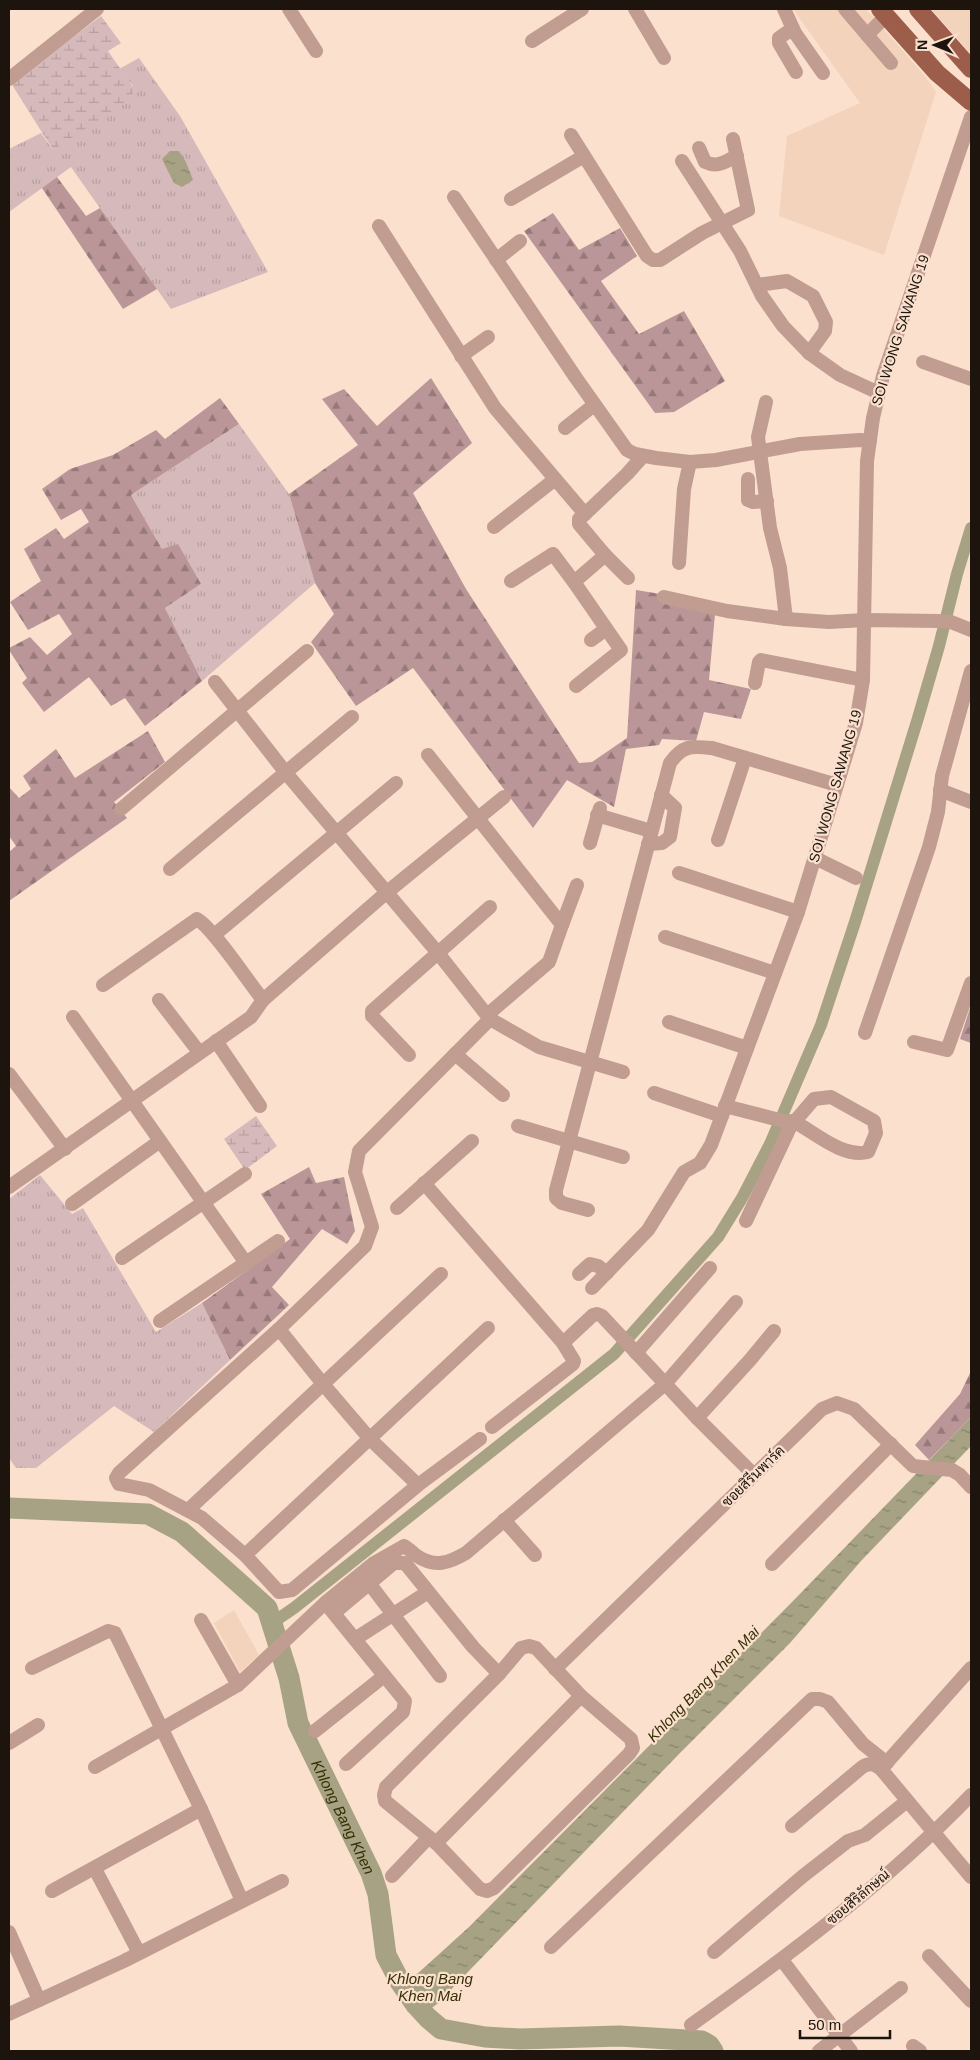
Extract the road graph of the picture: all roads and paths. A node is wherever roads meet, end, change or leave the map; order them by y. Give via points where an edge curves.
1 (97, 9) edge
2 (290, 9) edge
3 (582, 9) edge
4 (635, 9) edge
5 (784, 9) edge
6 (845, 9) edge
7 (918, 9) edge
8 (887, 11) edge
9 (792, 29) junction
10 (867, 35) junction
11 (532, 42) dead end
12 (316, 51) dead end
13 (664, 58) dead end
14 (891, 63) dead end
15 (971, 69) edge
16 (796, 72) dead end
17 (823, 73) dead end
18 (9, 79) edge
19 (971, 102) edge
20 (971, 117) edge
21 (572, 135) dead end
22 (733, 139) dead end
23 (699, 148) dead end
24 (584, 156) junction
25 (737, 156) junction
26 (682, 161) dead end
27 (454, 197) dead end
28 (511, 199) dead end
29 (723, 223) junction
30 (379, 226) dead end
31 (520, 241) dead end
32 (496, 260) junction
33 (757, 285) junction
34 (488, 338) dead end
35 (809, 352) junction
36 (462, 356) junction
37 (923, 362) dead end
38 (971, 379) edge
39 (879, 393) junction
40 (766, 402) dead end
41 (594, 405) junction
42 (565, 428) dead end
43 (870, 441) junction
44 (761, 453) junction
45 (643, 456) junction
46 (690, 462) junction
47 (748, 479) dead end
48 (554, 480) junction
49 (767, 501) junction
50 (585, 514) junction
51 (494, 527) dead end
52 (605, 555) junction
53 (679, 563) dead end
54 (628, 578) dead end
55 (511, 581) dead end
56 (574, 582) junction
57 (664, 596) dead end
58 (786, 619) junction
59 (865, 620) junction
60 (606, 629) junction
61 (971, 630) edge
62 (590, 640) dead end
63 (307, 651) dead end
64 (971, 671) edge
65 (863, 680) junction
66 (215, 682) dead end
67 (754, 683) dead end
68 (576, 686) dead end
69 (237, 710) junction
70 (352, 717) dead end
71 (428, 755) dead end
72 (745, 758) junction
73 (286, 773) junction
74 (396, 783) dead end
75 (837, 785) junction
76 (940, 790) junction
77 (661, 795) junction
78 (504, 797) dead end
79 (971, 802) edge
80 (121, 809) dead end
81 (478, 818) junction
82 (336, 833) junction
83 (650, 838) junction
84 (718, 840) dead end
85 (590, 843) dead end
86 (815, 858) junction
87 (170, 869) dead end
88 (679, 873) dead end
89 (856, 878) dead end
90 (577, 885) dead end
91 (386, 892) junction
92 (490, 907) dead end
93 (798, 912) junction
94 (562, 925) junction
95 (219, 931) dead end
96 (665, 937) dead end
97 (438, 953) junction
98 (775, 973) junction
99 (971, 983) edge
100 (103, 985) dead end
101 (159, 1000) dead end
102 (262, 1000) junction
103 (73, 1017) dead end
104 (489, 1017) junction
105 (669, 1022) dead end
106 (866, 1033) dead end
107 (216, 1041) junction
108 (914, 1042) dead end
109 (747, 1048) junction
110 (200, 1052) junction
111 (455, 1054) junction
112 (409, 1055) dead end
113 (590, 1063) junction
114 (623, 1072) dead end
115 (9, 1074) edge
116 (654, 1093) dead end
117 (503, 1095) dead end
118 (132, 1100) junction
119 (260, 1106) dead end
120 (724, 1111) junction
121 (793, 1121) junction
122 (518, 1126) dead end
123 (160, 1141) junction
124 (472, 1141) dead end
125 (568, 1141) junction
126 (64, 1149) junction
127 (623, 1157) dead end
128 (246, 1174) dead end
129 (424, 1183) junction
130 (9, 1187) edge
131 (204, 1203) junction
132 (72, 1204) dead end
133 (397, 1208) dead end
134 (588, 1210) dead end
135 (746, 1220) dead end
136 (278, 1241) dead end
137 (122, 1258) dead end
138 (246, 1263) junction
139 (710, 1268) dead end
140 (607, 1273) junction
141 (441, 1274) dead end
142 (580, 1274) dead end
143 (592, 1288) dead end
144 (736, 1302) dead end
145 (160, 1321) dead end
146 (488, 1328) dead end
147 (279, 1329) junction
148 (774, 1331) dead end
149 (563, 1343) junction
150 (636, 1353) junction
151 (322, 1384) junction
152 (665, 1384) junction
153 (697, 1418) junction
154 (492, 1427) dead end
155 (370, 1439) junction
156 (480, 1439) dead end
157 (890, 1444) junction
158 (754, 1475) junction
159 (418, 1485) junction
160 (971, 1487) edge
161 (188, 1510) junction
162 (504, 1520) junction
163 (245, 1555) junction
164 (535, 1555) dead end
165 (772, 1564) dead end
166 (369, 1583) junction
167 (428, 1592) junction
168 (325, 1603) junction
169 (339, 1609) dead end
170 (393, 1614) junction
171 (201, 1620) dead end
172 (355, 1639) junction
173 (32, 1668) dead end
174 (971, 1668) edge
175 (555, 1669) junction
176 (499, 1674) junction
177 (384, 1676) junction
178 (440, 1676) dead end
179 (238, 1685) junction
180 (581, 1696) junction
181 (38, 1725) dead end
182 (162, 1729) junction
183 (315, 1731) dead end
184 (9, 1743) edge
185 (346, 1764) dead end
186 (884, 1766) junction
187 (95, 1767) dead end
188 (971, 1795) edge
189 (907, 1802) junction
190 (201, 1809) junction
191 (792, 1826) dead end
192 (934, 1834) junction
193 (432, 1840) junction
194 (95, 1869) junction
195 (392, 1876) dead end
196 (971, 1877) edge
197 (282, 1882) dead end
198 (52, 1891) dead end
199 (242, 1902) junction
200 (9, 1932) edge
201 (551, 1947) dead end
202 (714, 1952) dead end
203 (139, 1953) junction
204 (929, 1956) dead end
205 (782, 1960) junction
206 (901, 1988) dead end
207 (39, 2000) junction
208 (971, 2001) edge
209 (9, 2014) edge
210 (691, 2025) dead end
211 (840, 2036) junction
212 (819, 2051) edge
213 (851, 2051) edge

1 - 18 street
2 - 12 street
3 - 11 street
4 - 13 street
5 - 9 street
6 - 10 street
7 - 15 main road
8 - 10 street
8 - 19 main road via 937,74
9 - 16 street via 780,38 779,43
9 - 17 street
10 - 14 street
20 - 39 street, SOI WONG SAWANG 19
21 - 24 street
22 - 25 street
23 - 25 street via 705,162 712,165
24 - 28 street
24 - 29 street via 647,256 653,260 660,260
25 - 29 street via 748,210
26 - 29 street
27 - 32 street
29 - 33 street
30 - 36 street
31 - 32 street
32 - 41 street
33 - 35 street via 783,326
33 - 35 street via 787,281 813,296 826,322 825,331
34 - 36 street
35 - 39 street via 840,375
36 - 48 street via 495,408
37 - 38 street
39 - 43 street, SOI WONG SAWANG 19
40 - 44 street via 758,437
41 - 42 street
41 - 45 street via 627,450
43 - 44 street via 800,444
43 - 59 street, SOI WONG SAWANG 19
44 - 46 street
44 - 49 street
45 - 46 street
45 - 50 street
46 - 53 street via 684,490
47 - 49 street via 748,500
48 - 50 street
48 - 51 street
49 - 58 street
50 - 52 street via 578,524
52 - 54 street
52 - 56 street
55 - 56 street via 553,554
56 - 60 street
57 - 58 street via 727,611
58 - 59 street
59 - 61 street via 944,622
59 - 65 street, SOI WONG SAWANG 19
60 - 62 street
60 - 68 street via 621,652
63 - 69 street
64 - 76 street
65 - 67 street via 761,660
65 - 75 street, SOI WONG SAWANG 19 via 856,723
66 - 69 street
69 - 73 street
69 - 80 street
70 - 73 street
71 - 81 street
72 - 75 street
72 - 77 street via 691,746 678,752 670,763
72 - 84 street
73 - 82 street
73 - 87 street
74 - 82 street
75 - 86 street, SOI WONG SAWANG 19
76 - 79 street
76 - 106 street via 929,847
77 - 83 street
77 - 83 street via 674,808 670,837 662,843
78 - 81 street
81 - 91 street
81 - 94 street
82 - 91 street
82 - 95 street
83 - 85 street via 598,812
83 - 113 street
86 - 89 street
86 - 93 street, SOI WONG SAWANG 19
88 - 93 street
90 - 94 street
91 - 97 street
91 - 102 street
92 - 97 street
93 - 98 street, SOI WONG SAWANG 19
94 - 104 street via 550,962
96 - 98 street
97 - 104 street
97 - 112 street via 372,1011 372,1016
98 - 109 street, SOI WONG SAWANG 19
99 - 108 street via 947,1050
100 - 102 street via 197,919 202,921
101 - 110 street
102 - 107 street via 251,1017
103 - 118 street
104 - 111 street
104 - 113 street via 539,1047
105 - 109 street
107 - 110 street
107 - 119 street
109 - 120 street, SOI WONG SAWANG 19
110 - 118 street
111 - 117 street
111 - 147 street via 360,1151 355,1172 372,1227 365,1246
113 - 114 street
113 - 125 street
115 - 126 street
116 - 120 street
118 - 123 street
118 - 126 street
120 - 121 street
120 - 140 street, SOI WONG SAWANG 19 via 700,1163 684,1172 648,1230
121 - 121 street via 814,1099 831,1097 874,1121 876,1133 868,1152 858,1154 822,1139
121 - 135 street
122 - 125 street
123 - 131 street
123 - 132 street
124 - 129 street
125 - 127 street
125 - 134 street via 556,1198 562,1203
126 - 130 street
128 - 131 street
129 - 133 street
129 - 149 street
131 - 137 street
131 - 138 street
136 - 138 street
138 - 145 street
139 - 150 street
140 - 142 street via 590,1264
140 - 143 street, SOI WONG SAWANG 19
141 - 151 street
144 - 152 street
146 - 155 street
147 - 151 street
147 - 161 street via 116,1478 119,1484 150,1490
148 - 153 street
149 - 150 street via 597,1314
149 - 154 street via 573,1364
150 - 152 street
151 - 155 street
151 - 161 street
152 - 153 street
152 - 162 street
153 - 158 street
155 - 159 street
155 - 163 street
156 - 159 street
157 - 158 street, ซอยสิรีนพาร์ค via 854,1409 837,1403 822,1409
157 - 160 street, ซอยสิรีนพาร์ค via 913,1466 952,1470
157 - 165 street
158 - 175 street, ซอยสิรีนพาร์ค
159 - 163 street via 292,1590 279,1592
161 - 163 street
162 - 164 street
162 - 168 street via 450,1563 435,1563 402,1547 374,1563
166 - 167 street via 394,1563 405,1563
166 - 169 street
166 - 170 street
167 - 170 street
167 - 176 street
168 - 172 street
168 - 179 street
170 - 172 street
170 - 178 street
171 - 179 street
172 - 177 street
173 - 182 street via 112,1631
174 - 186 street
175 - 176 street via 536,1648 529,1646 521,1648
175 - 180 street
176 - 193 street via 386,1787 385,1801
177 - 183 street
177 - 185 street via 404,1701 403,1712
179 - 182 street
180 - 193 street
180 - 193 street via 631,1739 633,1748 494,1888 480,1889
181 - 184 street
182 - 187 street
182 - 190 street
186 - 189 street
186 - 191 street via 865,1764
186 - 201 street via 828,1702 812,1699
188 - 192 street, ซอยสิริลักษณ์
189 - 192 street
189 - 202 street via 865,1835 848,1841
190 - 194 street
190 - 199 street
192 - 196 street
192 - 205 street, ซอยสิริลักษณ์
193 - 195 street
194 - 198 street
194 - 203 street
197 - 199 street
199 - 203 street
200 - 207 street
203 - 207 street
204 - 208 street
205 - 210 street, ซอยสิริลักษณ์
205 - 211 street
206 - 211 street
207 - 209 street
211 - 212 street
211 - 213 street

